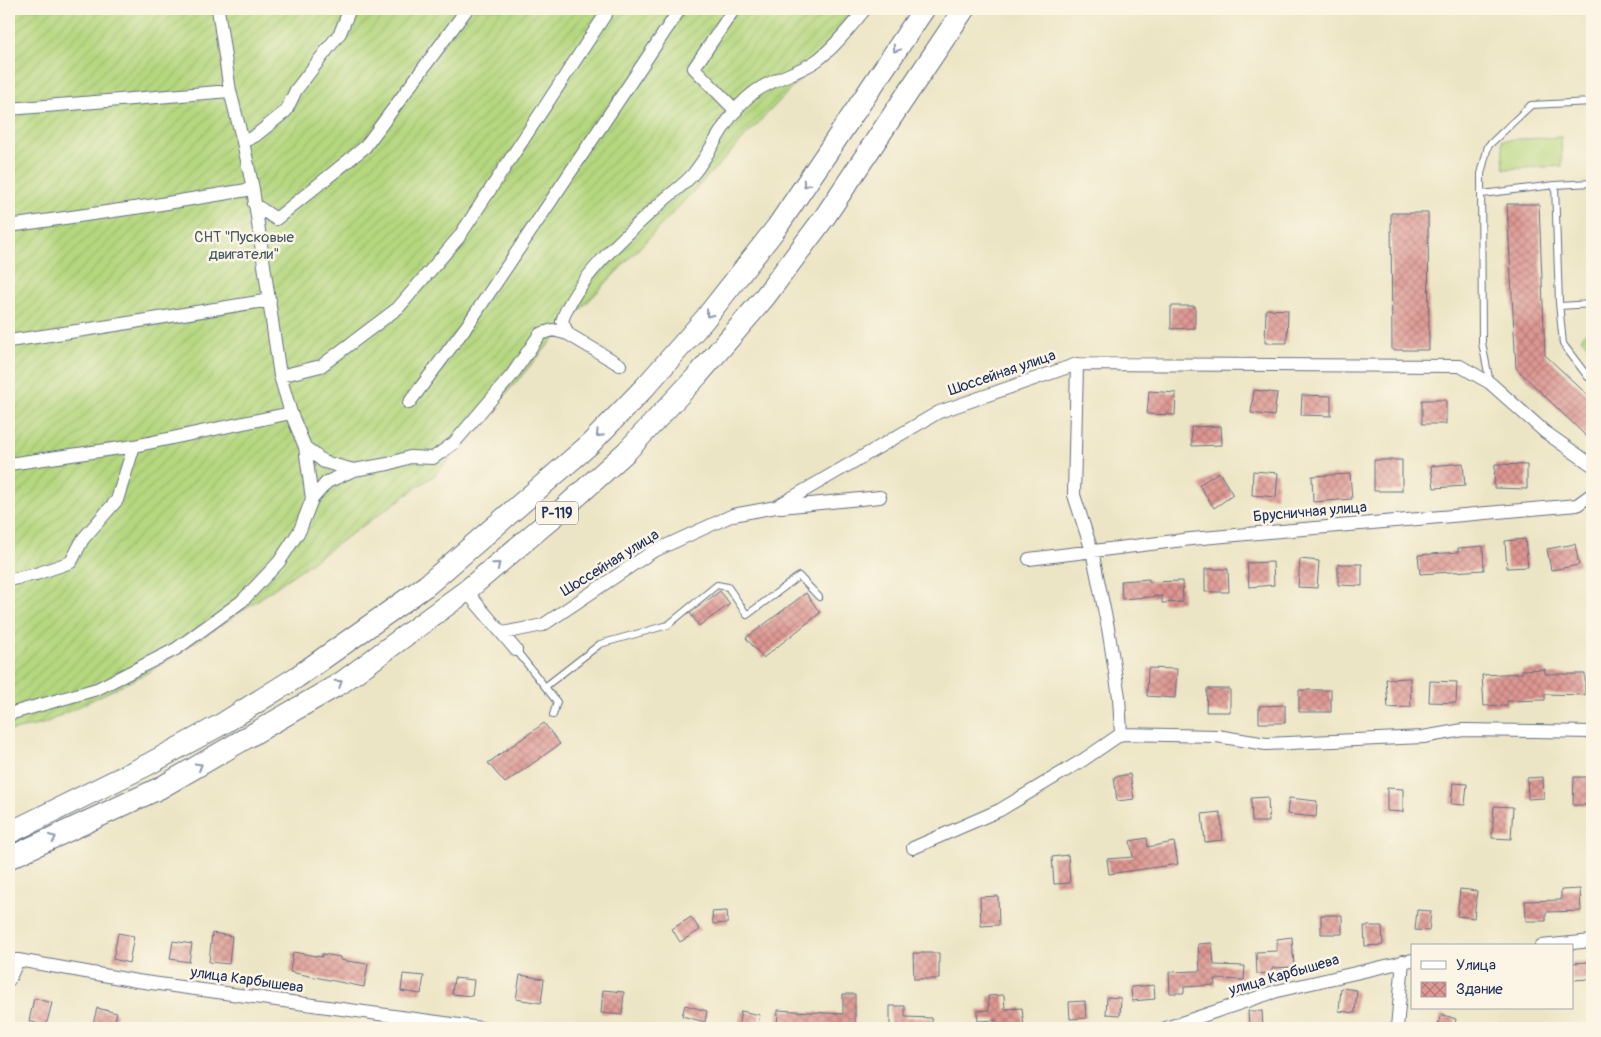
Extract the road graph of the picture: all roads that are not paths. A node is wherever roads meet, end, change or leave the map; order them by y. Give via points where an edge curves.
1 (218, 9) edge
2 (350, 9) edge
3 (468, 9) edge
4 (609, 9) edge
5 (680, 9) edge
6 (734, 9) edge
7 (865, 9) edge
8 (924, 9) edge
9 (964, 9) edge
10 (230, 91) junction
11 (1592, 102) edge
12 (9, 109) edge
13 (736, 112) junction
14 (243, 142) junction
15 (1592, 183) edge
16 (1554, 185) junction
17 (252, 189) junction
18 (1482, 194) junction
19 (254, 204) junction
20 (9, 226) edge
21 (270, 300) junction
22 (1592, 304) edge
23 (1560, 306) junction
24 (568, 334) junction
25 (9, 340) edge
26 (1077, 364) junction
27 (620, 365) dead end
28 (280, 376) junction
29 (1592, 381) edge
30 (1490, 383) junction
31 (409, 403) dead end
32 (291, 413) junction
33 (134, 446) junction
34 (305, 447) junction
35 (9, 464) edge
36 (1592, 465) edge
37 (354, 470) junction
38 (1592, 494) edge
39 (880, 497) dead end
40 (312, 499) junction
41 (776, 507) junction
42 (1092, 551) junction
43 (1028, 559) dead end
44 (9, 580) edge
45 (466, 591) junction
46 (819, 597) dead end
47 (503, 633) junction
48 (516, 650) joint
49 (546, 686) junction
50 (9, 714) edge
51 (553, 715) dead end
52 (1592, 732) edge
53 (1121, 734) junction
54 (9, 833) edge
55 (913, 848) dead end
56 (9, 858) edge
57 (1592, 941) edge
58 (1561, 944) edge
59 (13, 960) edge
60 (1408, 960) edge
61 (9, 980) edge
62 (481, 1028) edge
63 (1166, 1028) edge
64 (1397, 1028) edge

1 - 10 street
2 - 14 street via 340,33 296,90 286,111
3 - 19 street via 365,147 276,219
4 - 28 street via 459,237 398,308 321,366
5 - 31 street via 469,323
6 - 13 street via 694,68
7 - 13 street via 816,61 752,94
8 -> 54 highway, Р-119 via 777,227 704,320 590,444 427,585 297,677 222,724 147,765
45 -> 9 highway, Р-119 via 626,452 764,298 824,218
10 - 12 street
10 - 14 street
11 - 18 lane via 1531,105 1488,146 1481,174
13 - 24 street via 694,174 601,261 572,299 562,321
14 - 17 street
15 - 16 lane
16 - 18 lane
16 - 23 lane
17 - 19 street
17 - 20 street
18 - 30 lane via 1482,343
19 - 21 street
21 - 25 street
21 - 28 street
22 - 23 lane
23 - 29 lane via 1563,344
24 - 27 street
24 - 37 street via 553,330 540,334 512,375 454,443 433,458 410,457
26 - 30 street, Шоссейная улица via 1460,366
26 - 41 street, Шоссейная улица via 939,412
26 - 42 street via 1074,495
28 - 32 street
30 - 36 street, Шоссейная улица via 1545,432
32 - 33 street
32 - 34 street
33 - 35 street
33 - 44 street via 117,500 83,539 71,562
34 - 37 street via 324,462
34 - 40 street
37 - 40 street via 328,482
38 - 42 street, Брусничная улица via 1577,505 1191,539
39 - 41 street
40 - 50 street via 300,530 279,562 242,601 176,649 97,689
41 - 47 street, Шоссейная улица via 733,515 652,552 543,625
42 - 43 street, Брусничная улица
42 - 53 street via 1110,637
45 - 47 street
56 -> 45 highway, Р-119 via 160,788 341,683
46 - 49 lane via 799,576 747,615 728,587 717,585 668,625 600,644
47 - 48 street
48 - 49 lane
49 - 51 lane via 558,702
52 - 53 street via 1463,730 1423,737 1266,744 1217,736
53 - 55 street via 1000,810
57 - 58 street
59 - 61 street
59 - 62 street, улица Карбышева via 137,981
60 - 63 street, улица Карбышева via 1277,991
60 - 64 street

